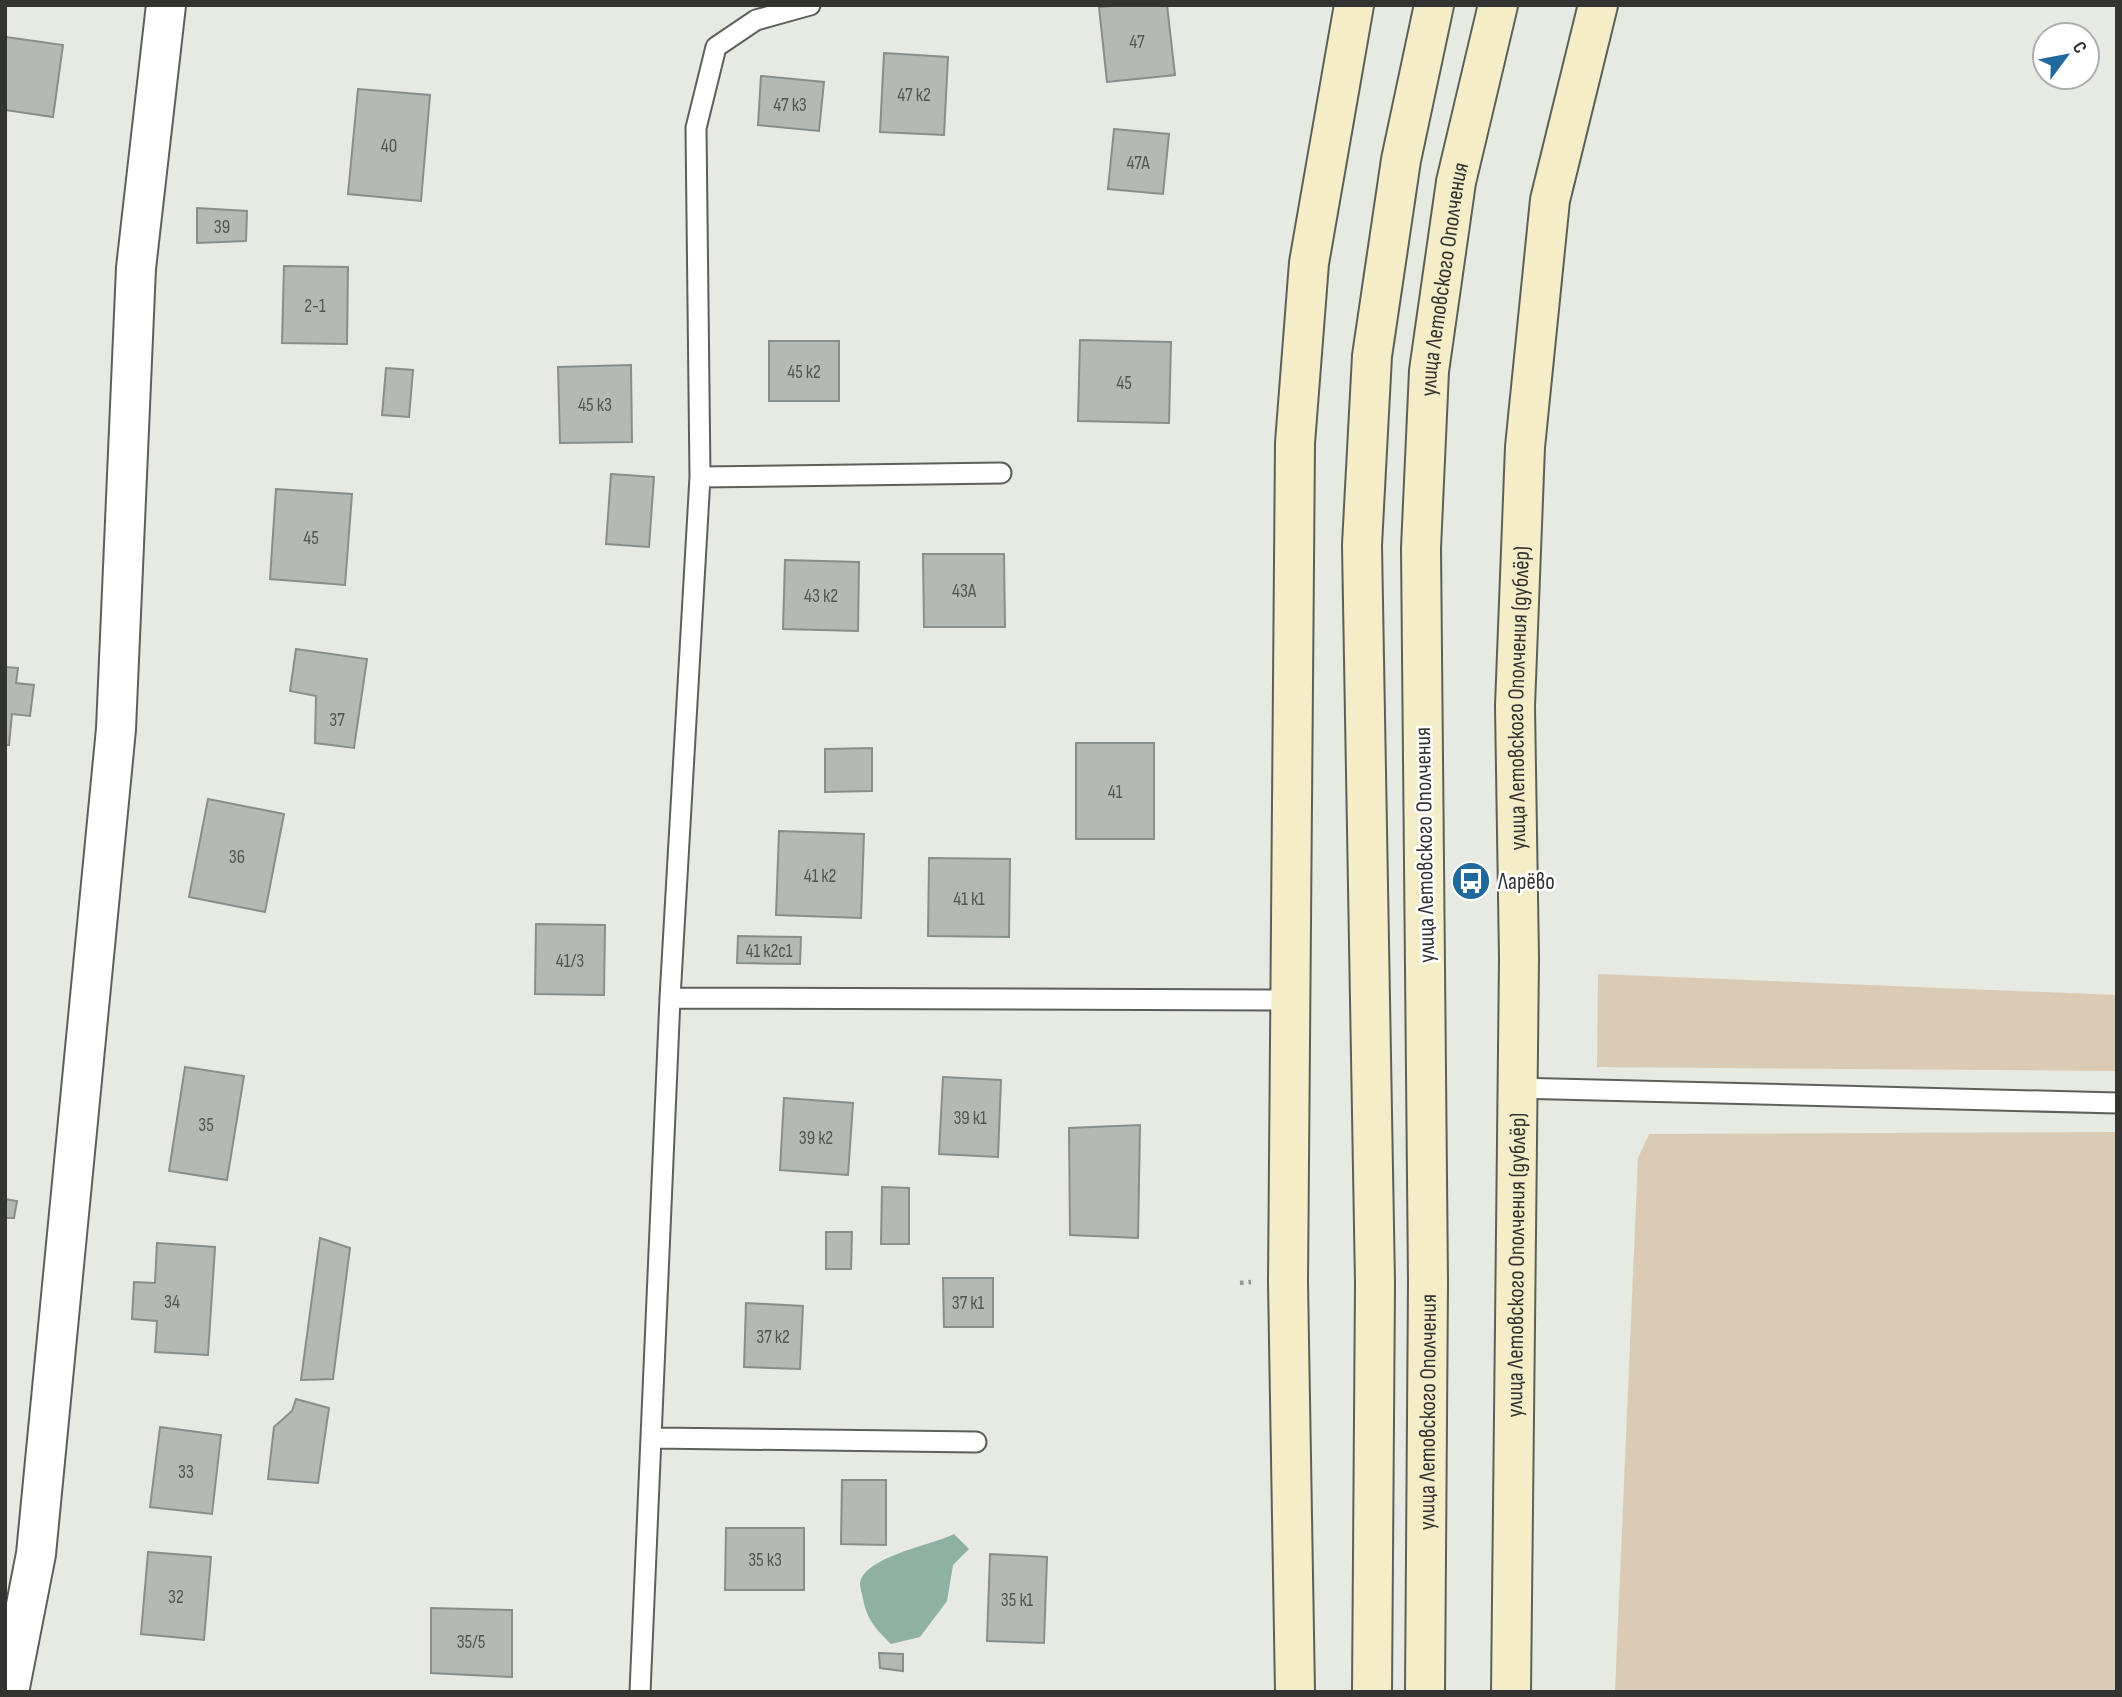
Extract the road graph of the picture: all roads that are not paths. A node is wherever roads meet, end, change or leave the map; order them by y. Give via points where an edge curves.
1 (166, 5) edge
2 (810, 5) edge
3 (1354, 5) edge
4 (1434, 5) edge
5 (1498, 5) edge
6 (1598, 5) edge
7 (1001, 473) dead end
8 (700, 477) junction
9 (670, 998) junction
10 (1290, 1000) junction
11 (1518, 1087) junction
12 (2117, 1102) edge
13 (653, 1438) junction
14 (976, 1442) dead end
15 (9, 1692) edge
16 (640, 1692) edge
17 (1295, 1692) edge
18 (1372, 1692) edge
19 (1425, 1692) edge
20 (1511, 1692) edge

1 - 15 street via 136,268 117,729 36,1554
2 - 8 lane via 757,20 716,47 696,128
3 - 10 street via 1309,263 1295,443
4 - 18 street via 1401,160 1372,356 1362,545 1375,1283
5 - 19 street, улица Летовского Ополчения via 1455,182 1429,371 1422,535 1428,1269
6 - 11 street, улица Летовского Ополчения (дублёр) via 1550,200 1525,447 1515,706
7 - 8 lane
8 - 9 lane
9 - 10 lane
9 - 13 lane
10 - 17 street via 1288,1282
11 - 12 lane
11 - 20 street, улица Летовского Ополчения (дублёр)
13 - 14 lane
13 - 16 lane

